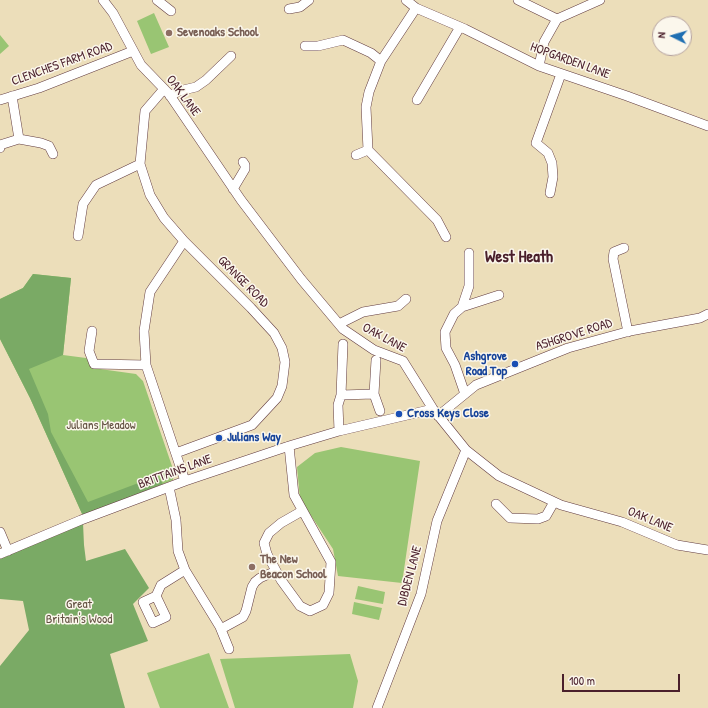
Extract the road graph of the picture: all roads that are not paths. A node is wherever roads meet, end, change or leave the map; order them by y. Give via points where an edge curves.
1 (103, 0) edge
2 (157, 0) edge
3 (309, 0) edge
4 (406, 0) edge
5 (518, 0) edge
6 (600, 0) edge
7 (416, 8) junction
8 (289, 9) dead end
9 (171, 11) dead end
10 (557, 19) junction
11 (460, 27) junction
12 (306, 46) dead end
13 (133, 51) junction
14 (230, 56) dead end
15 (381, 61) junction
16 (539, 66) junction
17 (562, 74) junction
18 (164, 88) junction
19 (12, 96) junction
20 (170, 96) junction
21 (0, 100) edge
22 (417, 100) dead end
23 (708, 126) edge
24 (19, 139) junction
25 (0, 148) edge
26 (368, 150) junction
27 (53, 154) dead end
28 (356, 155) dead end
29 (243, 162) dead end
30 (140, 164) junction
31 (233, 189) junction
32 (550, 193) dead end
33 (78, 236) dead end
34 (446, 236) dead end
35 (184, 241) junction
36 (624, 248) dead end
37 (469, 253) dead end
38 (499, 294) dead end
39 (406, 299) dead end
40 (462, 307) junction
41 (708, 314) edge
42 (339, 324) junction
43 (92, 332) dead end
44 (628, 332) junction
45 (343, 344) dead end
46 (376, 360) dead end
47 (146, 365) junction
48 (374, 394) junction
49 (465, 394) junction
50 (341, 395) junction
51 (380, 411) dead end
52 (435, 413) junction
53 (340, 431) junction
54 (289, 446) junction
55 (466, 450) junction
56 (176, 454) junction
57 (185, 481) junction
58 (169, 487) junction
59 (554, 502) junction
60 (496, 504) dead end
61 (302, 511) junction
62 (0, 532) edge
63 (708, 550) edge
64 (4, 553) edge
65 (185, 570) junction
66 (276, 571) junction
67 (156, 596) dead end
68 (222, 630) junction
69 (229, 649) dead end
70 (377, 708) edge

1 - 13 street, OAK LANE via 113,13
2 - 9 street
3 - 8 street via 300,7
4 - 7 street, HOPGARDEN LANE
5 - 10 street
6 - 10 street
7 - 11 street, HOPGARDEN LANE
7 - 15 street
10 - 16 street via 544,42
11 - 16 street, HOPGARDEN LANE
11 - 22 street
12 - 15 street via 343,40 371,53
13 - 18 street, OAK LANE via 141,65
13 - 19 street, CLENCHES FARM ROAD
14 - 20 street via 196,87 178,91
15 - 26 street via 366,107
16 - 17 street, HOPGARDEN LANE
17 - 23 street, HOPGARDEN LANE
17 - 32 street via 536,143 548,153 552,163
18 - 20 street, OAK LANE
18 - 30 street, GRANGE ROAD via 144,111
19 - 21 street, CLENCHES FARM ROAD
19 - 24 street
20 - 31 street, OAK LANE
24 - 25 street
24 - 27 street via 49,146
26 - 28 street
26 - 34 street via 437,220
29 - 31 street via 246,164 245,169
30 - 33 street via 96,185 83,204
30 - 35 street, GRANGE ROAD via 150,195 164,218
31 - 42 street, OAK LANE via 301,279
35 - 47 street via 150,292 144,331
35 - 56 street, GRANGE ROAD via 274,333 282,348 285,362 282,386 277,398 252,424
36 - 44 street via 614,252 613,259
37 - 40 street via 469,286
38 - 40 street
39 - 42 street via 398,306 363,312
40 - 49 street via 454,314 445,332 446,348
41 - 44 street, ASHGROVE ROAD via 700,318
42 - 52 street, OAK LANE via 362,343 403,362
43 - 47 street via 89,351 94,364
44 - 49 street, ASHGROVE ROAD via 568,348 476,385
45 - 50 street
46 - 48 street
47 - 56 street
48 - 50 street
48 - 51 street
49 - 52 street, ASHGROVE ROAD
50 - 53 street via 338,405
52 - 53 street, BRITTAINS LANE
52 - 55 street, OAK LANE
53 - 54 street, BRITTAINS LANE
54 - 57 street, BRITTAINS LANE
54 - 61 street via 294,495
55 - 59 street, OAK LANE via 499,476
55 - 70 street, DIBDEN LANE via 437,521 421,594
56 - 57 street
57 - 58 street, BRITTAINS LANE
58 - 64 street, BRITTAINS LANE via 81,520
58 - 65 street via 176,520 178,550
59 - 60 street via 546,516 538,519 510,518
59 - 63 street, OAK LANE via 622,522 677,545
61 - 66 street via 280,523 266,537 264,542 267,554
61 - 66 street via 331,562 329,593 323,605 310,611 300,606
62 - 64 street
65 - 67 street via 161,585
65 - 68 street
66 - 68 street via 255,582 242,617
68 - 69 street

